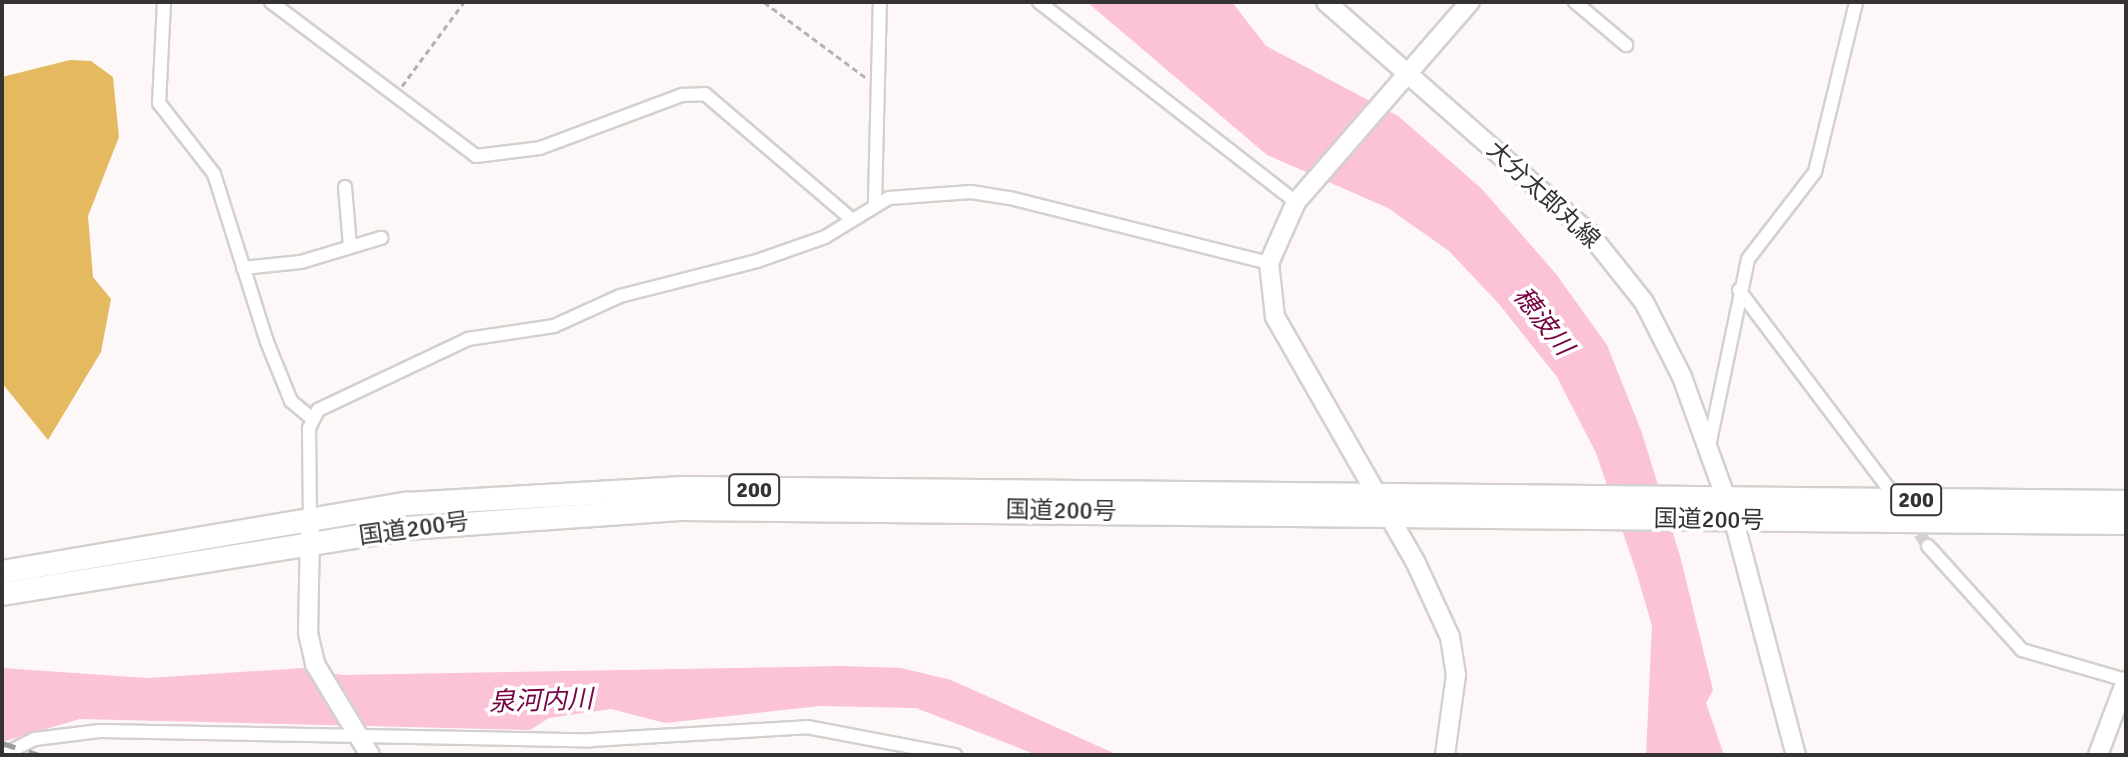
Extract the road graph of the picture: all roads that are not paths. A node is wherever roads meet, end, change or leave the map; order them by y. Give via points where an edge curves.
1 (164, 2) edge
2 (271, 2) edge
3 (880, 2) edge
4 (1039, 2) edge
5 (1326, 2) edge
6 (1470, 2) edge
7 (1575, 2) edge
8 (1856, 2) edge
9 (1626, 45) dead end
10 (1404, 77) junction
11 (345, 187) dead end
12 (875, 202) junction
13 (1296, 202) junction
14 (848, 216) junction
15 (381, 238) dead end
16 (350, 247) junction
17 (1269, 263) junction
18 (243, 268) junction
19 (1739, 290) junction
20 (311, 418) junction
21 (1708, 449) junction
22 (1888, 488) dead end
23 (2126, 502) edge
24 (1379, 507) junction
25 (1719, 510) junction
26 (310, 521) junction
27 (2126, 523) edge
28 (309, 545) junction
29 (1928, 546) tunnel mouth
30 (2, 572) edge
31 (2, 594) edge
32 (2126, 680) edge
33 (356, 739) junction
34 (3, 755) edge
35 (370, 755) edge
36 (955, 755) edge
37 (1445, 755) edge
38 (1796, 755) edge
39 (2098, 755) edge

1 - 18 street via 159,103 214,174
2 - 14 street via 476,156 490,159 682,95 705,94
3 - 12 street
4 - 13 street
5 - 10 main road, 大分太郎丸線
6 - 10 main road
7 - 9 street
8 - 19 street via 1815,172 1761,236
10 - 13 main road
10 - 21 main road, 大分太郎丸線 via 1589,233 1682,377
11 - 16 street
12 - 14 street
12 - 17 street via 971,192
13 - 17 main road
14 - 20 street via 825,237 757,261 620,296 554,326 468,339
15 - 16 street
16 - 18 street
17 - 24 main road via 1275,317
18 - 20 street via 291,401
19 - 21 street
19 - 22 street
20 - 26 street
21 - 25 main road, 大分太郎丸線
23 - 25 highway, 国道200号 / 200
24 - 25 highway, 国道200号 / 200
24 - 26 highway, 国道200号 / 200 via 684,488 406,504
24 - 28 highway, 国道200号 / 200 via 683,509 526,515
24 - 37 main road via 1450,637 1455,690
25 - 27 highway, 国道200号 / 200
25 - 38 main road, 大分太郎丸線
26 - 28 main road
26 - 30 highway, 国道200号 / 200
28 - 31 highway, 国道200号 / 200
28 - 33 main road via 308,633 315,664
29 - 32 street via 2022,650
32 - 39 main road
33 - 34 street via 90,731 35,739
33 - 35 main road
33 - 36 street via 591,740 807,727

